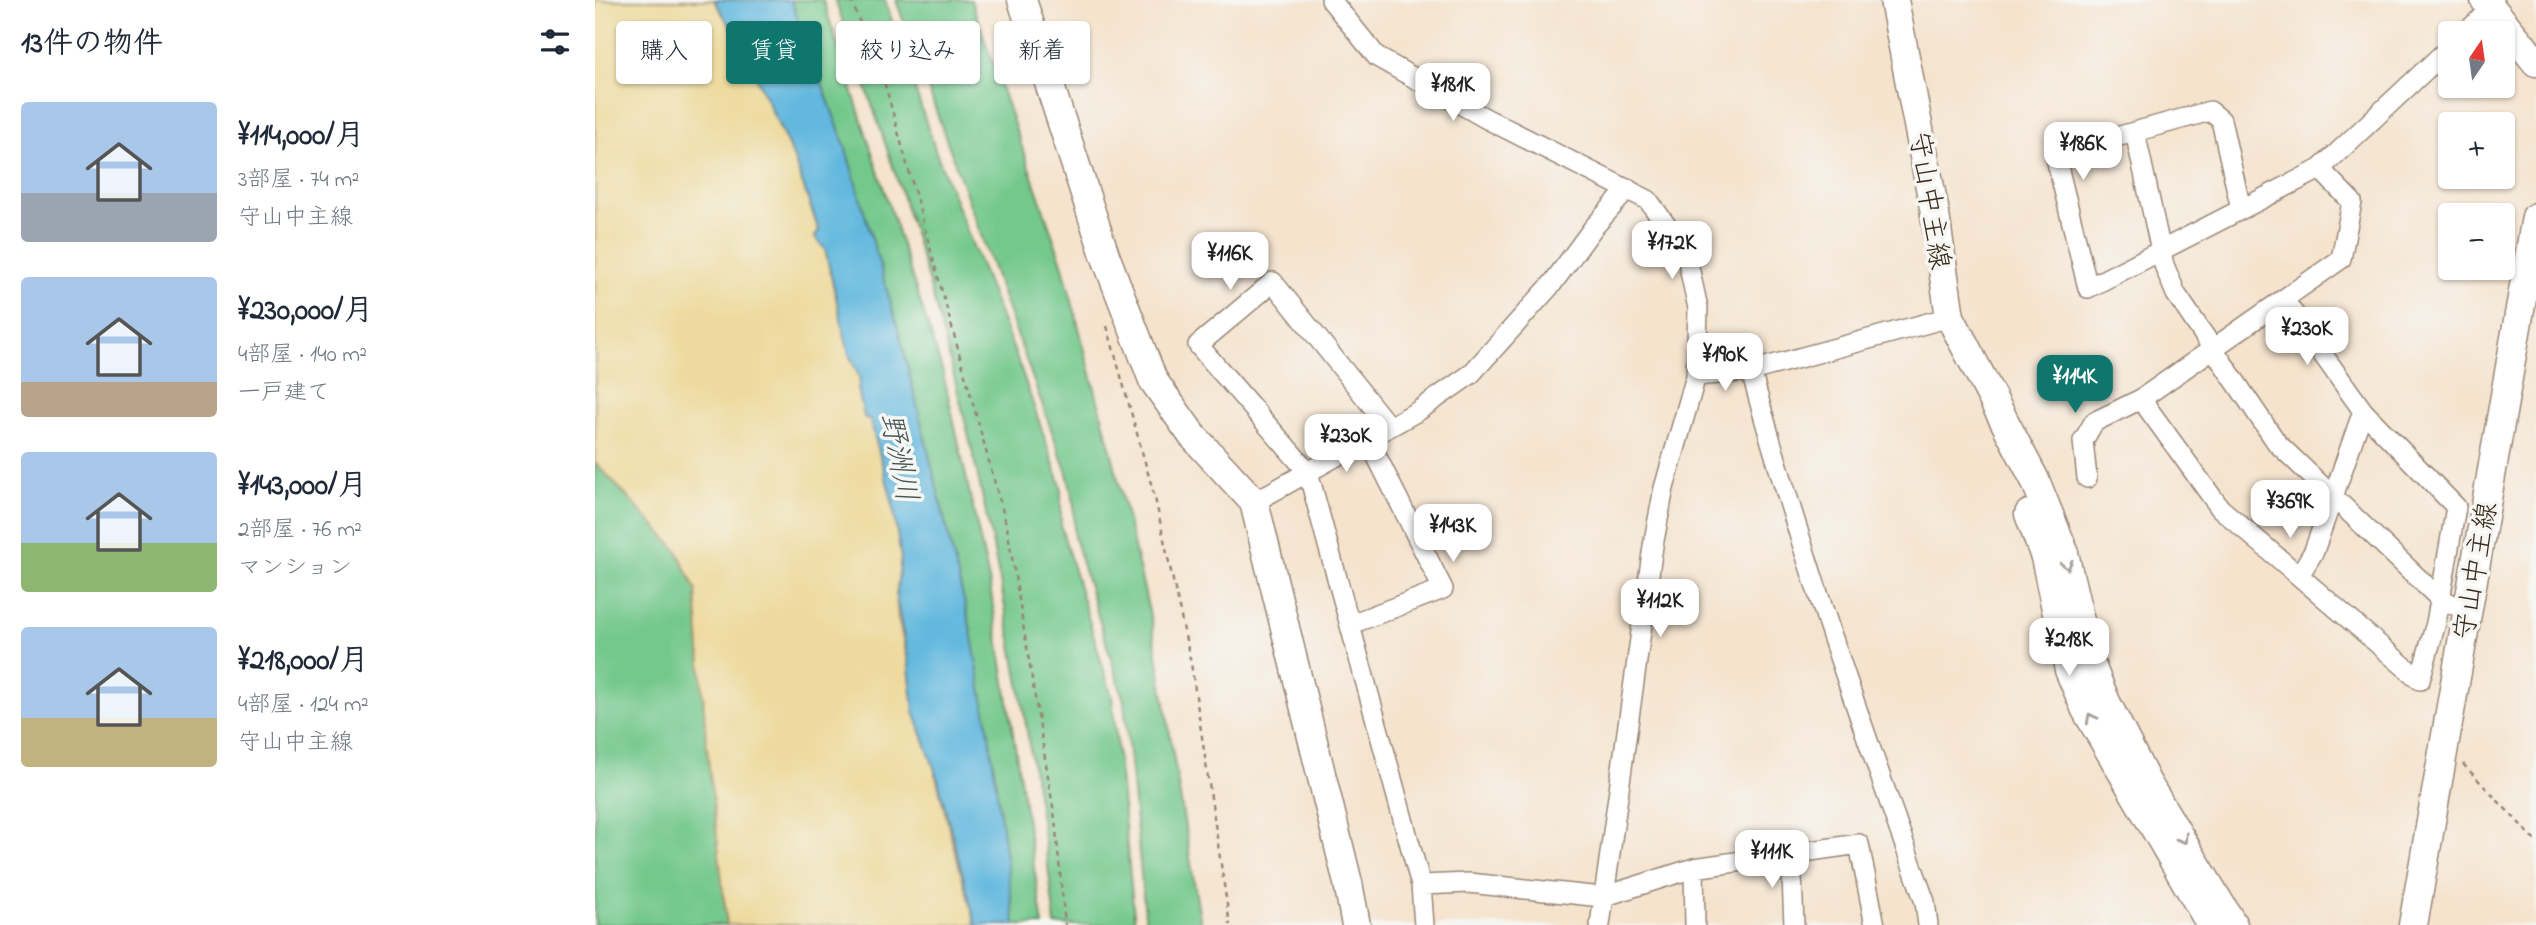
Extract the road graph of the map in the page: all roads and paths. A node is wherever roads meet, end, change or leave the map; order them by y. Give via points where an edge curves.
1 (851, 0) edge
2 (1022, 0) edge
3 (1331, 0) edge
4 (1894, 0) edge
5 (2489, 4) edge
6 (2475, 21) edge
7 (2438, 58) edge
8 (2536, 62) edge
9 (2135, 132) junction
10 (2320, 169) junction
11 (1628, 189) junction
12 (2241, 209) junction
13 (2536, 217) edge
14 (2161, 250) junction
15 (2284, 300) junction
16 (1950, 317) junction
17 (1105, 320) dead end
18 (2214, 350) junction
19 (1751, 371) junction
20 (1696, 376) junction
21 (1988, 392) junction
22 (2141, 399) junction
23 (2363, 411) junction
24 (1388, 428) junction
25 (1368, 439) junction
26 (1308, 472) junction
27 (2087, 478) dead end
28 (2333, 497) junction
29 (1254, 502) junction
30 (2300, 574) junction
31 (2439, 598) junction
32 (2466, 611) junction
33 (1351, 624) junction
34 (2444, 744) junction
35 (2536, 841) edge
36 (1791, 853) junction
37 (1694, 868) junction
38 (1421, 885) junction
39 (1602, 897) junction
40 (1065, 925) edge
41 (1230, 925) edge
42 (1356, 925) edge
43 (1423, 925) edge
44 (1599, 925) edge
45 (1695, 925) edge
46 (1794, 925) edge
47 (1875, 925) edge
48 (1929, 925) edge
49 (2211, 925) edge
50 (2233, 925) edge
51 (2413, 925) edge

1 - 40 path via 886,88 1007,527 1055,819
2 - 29 main road via 1101,243 1153,380 1192,435
3 - 11 street via 1377,57 1485,118
4 - 16 main road, 守山中主線
5 - 6 street
5 - 8 main road
7 - 10 street
9 - 12 street via 2210,111 2221,120
9 - 14 street
9 - 14 street via 2055,154 2088,288
10 - 12 street
10 - 15 street via 2352,202 2341,259
11 - 20 street via 1649,200 1689,262 1699,308
11 - 24 street via 1552,284 1471,374
12 - 14 street
13 - 32 main road, 守山中主線
14 - 18 street via 2176,294
15 - 18 street
15 - 23 street
16 - 19 street
16 - 21 main road, 守山中主線
17 - 41 path via 1155,498 1191,663
18 - 22 street
18 - 28 street via 2277,443
19 - 20 street
19 - 48 street via 1790,513 1925,902
20 - 39 street via 1661,499
49 -> 21 main road, 守山中主線 via 2086,710 2069,670 2045,557
21 -> 50 main road, 守山中主線 via 2035,480 2063,549 2090,663 2106,702 2147,783
22 - 27 street via 2094,422 2083,441
22 - 30 street via 2220,508
23 - 28 street
23 - 31 street via 2456,507
24 - 25 street
24 - 26 street via 1273,282 1198,345
25 - 26 street
25 - 33 street via 1443,589
26 - 29 street
26 - 33 street
28 - 30 street via 2314,551
28 - 31 street
29 - 42 main road
30 - 31 street via 2420,680
31 - 32 street
32 - 34 main road, 守山中主線
33 - 38 street
34 - 35 path
34 - 51 main road, 守山中主線
36 - 37 street
36 - 46 street
36 - 47 street via 1859,844
37 - 39 street
37 - 45 street
38 - 39 street via 1469,883
38 - 43 street
39 - 44 street

